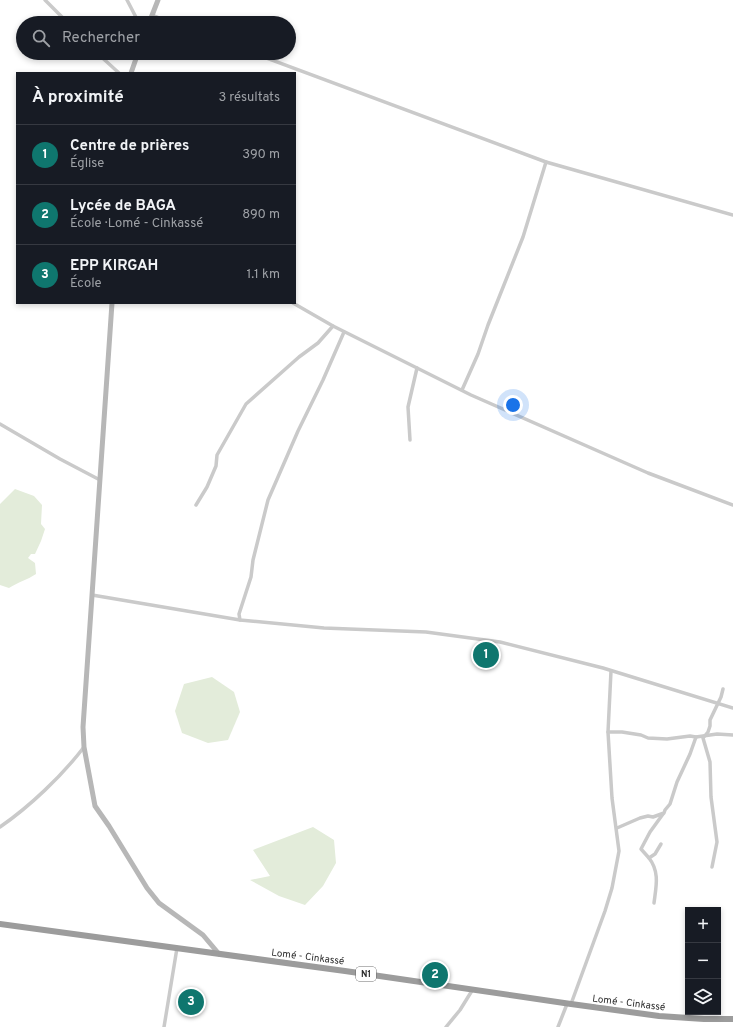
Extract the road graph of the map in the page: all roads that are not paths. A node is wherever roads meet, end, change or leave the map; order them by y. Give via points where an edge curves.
1 (45, 0) edge
2 (127, 0) edge
3 (158, 0) edge
4 (152, 15) edge
5 (61, 16) edge
6 (135, 16) edge
7 (105, 60) edge
8 (136, 60) edge
9 (272, 60) edge
10 (118, 72) edge
11 (131, 72) edge
12 (546, 162) junction
13 (733, 215) edge
14 (112, 304) edge
15 (295, 304) edge
16 (333, 326) junction
17 (344, 332) junction
18 (417, 368) junction
19 (462, 390) junction
20 (0, 424) edge
21 (410, 440) dead end
22 (100, 480) junction
23 (196, 505) dead end
24 (733, 505) edge
25 (92, 595) junction
26 (240, 620) junction
27 (611, 671) junction
28 (723, 689) dead end
29 (717, 704) junction
30 (733, 708) edge
31 (608, 732) junction
32 (704, 735) junction
33 (733, 735) edge
34 (696, 737) junction
35 (84, 747) junction
36 (664, 813) junction
37 (0, 826) edge
38 (617, 828) junction
39 (662, 844) dead end
40 (649, 858) junction
41 (712, 867) dead end
42 (654, 903) dead end
43 (0, 924) edge
44 (177, 948) junction
45 (219, 954) junction
46 (472, 989) junction
47 (569, 1004) junction
48 (733, 1019) edge
49 (164, 1027) edge
50 (446, 1027) edge
51 (558, 1027) edge

1 - 5 street
2 - 6 street
3 - 4 main road
7 - 10 street
8 - 11 main road
9 - 12 street
12 - 13 street
12 - 19 street via 523,237
14 - 22 main road
15 - 16 street
16 - 17 street
16 - 23 street via 318,343 246,404 217,455 216,466
17 - 18 street
17 - 26 street via 268,500 251,577 239,614
18 - 19 street
18 - 21 street via 408,407
19 - 24 street via 648,473
20 - 22 street
22 - 25 main road
25 - 26 street
25 - 35 main road
26 - 27 street via 324,628 426,632 500,642
27 - 29 street
27 - 31 street
28 - 29 street
29 - 30 street
29 - 32 street via 708,732
31 - 34 street via 622,732 648,738
31 - 38 street via 612,798
32 - 33 street
32 - 34 street
32 - 41 street via 710,762 711,797 717,842
34 - 36 street via 670,804
35 - 37 street via 70,766 16,816
35 - 45 main road via 95,806 147,888 160,903 203,935
36 - 38 street via 640,818
36 - 40 street via 641,848
38 - 47 street via 619,851 612,888
39 - 40 street
40 - 42 street via 656,870
43 - 44 highway, Lomé - Cinkassé / N1
44 - 45 highway, Lomé - Cinkassé / N1
44 - 49 street
45 - 46 highway, Lomé - Cinkassé / N1
46 - 47 highway, Lomé - Cinkassé / N1
46 - 50 street
47 - 48 highway, Lomé - Cinkassé / N1 via 659,1016
47 - 51 street

